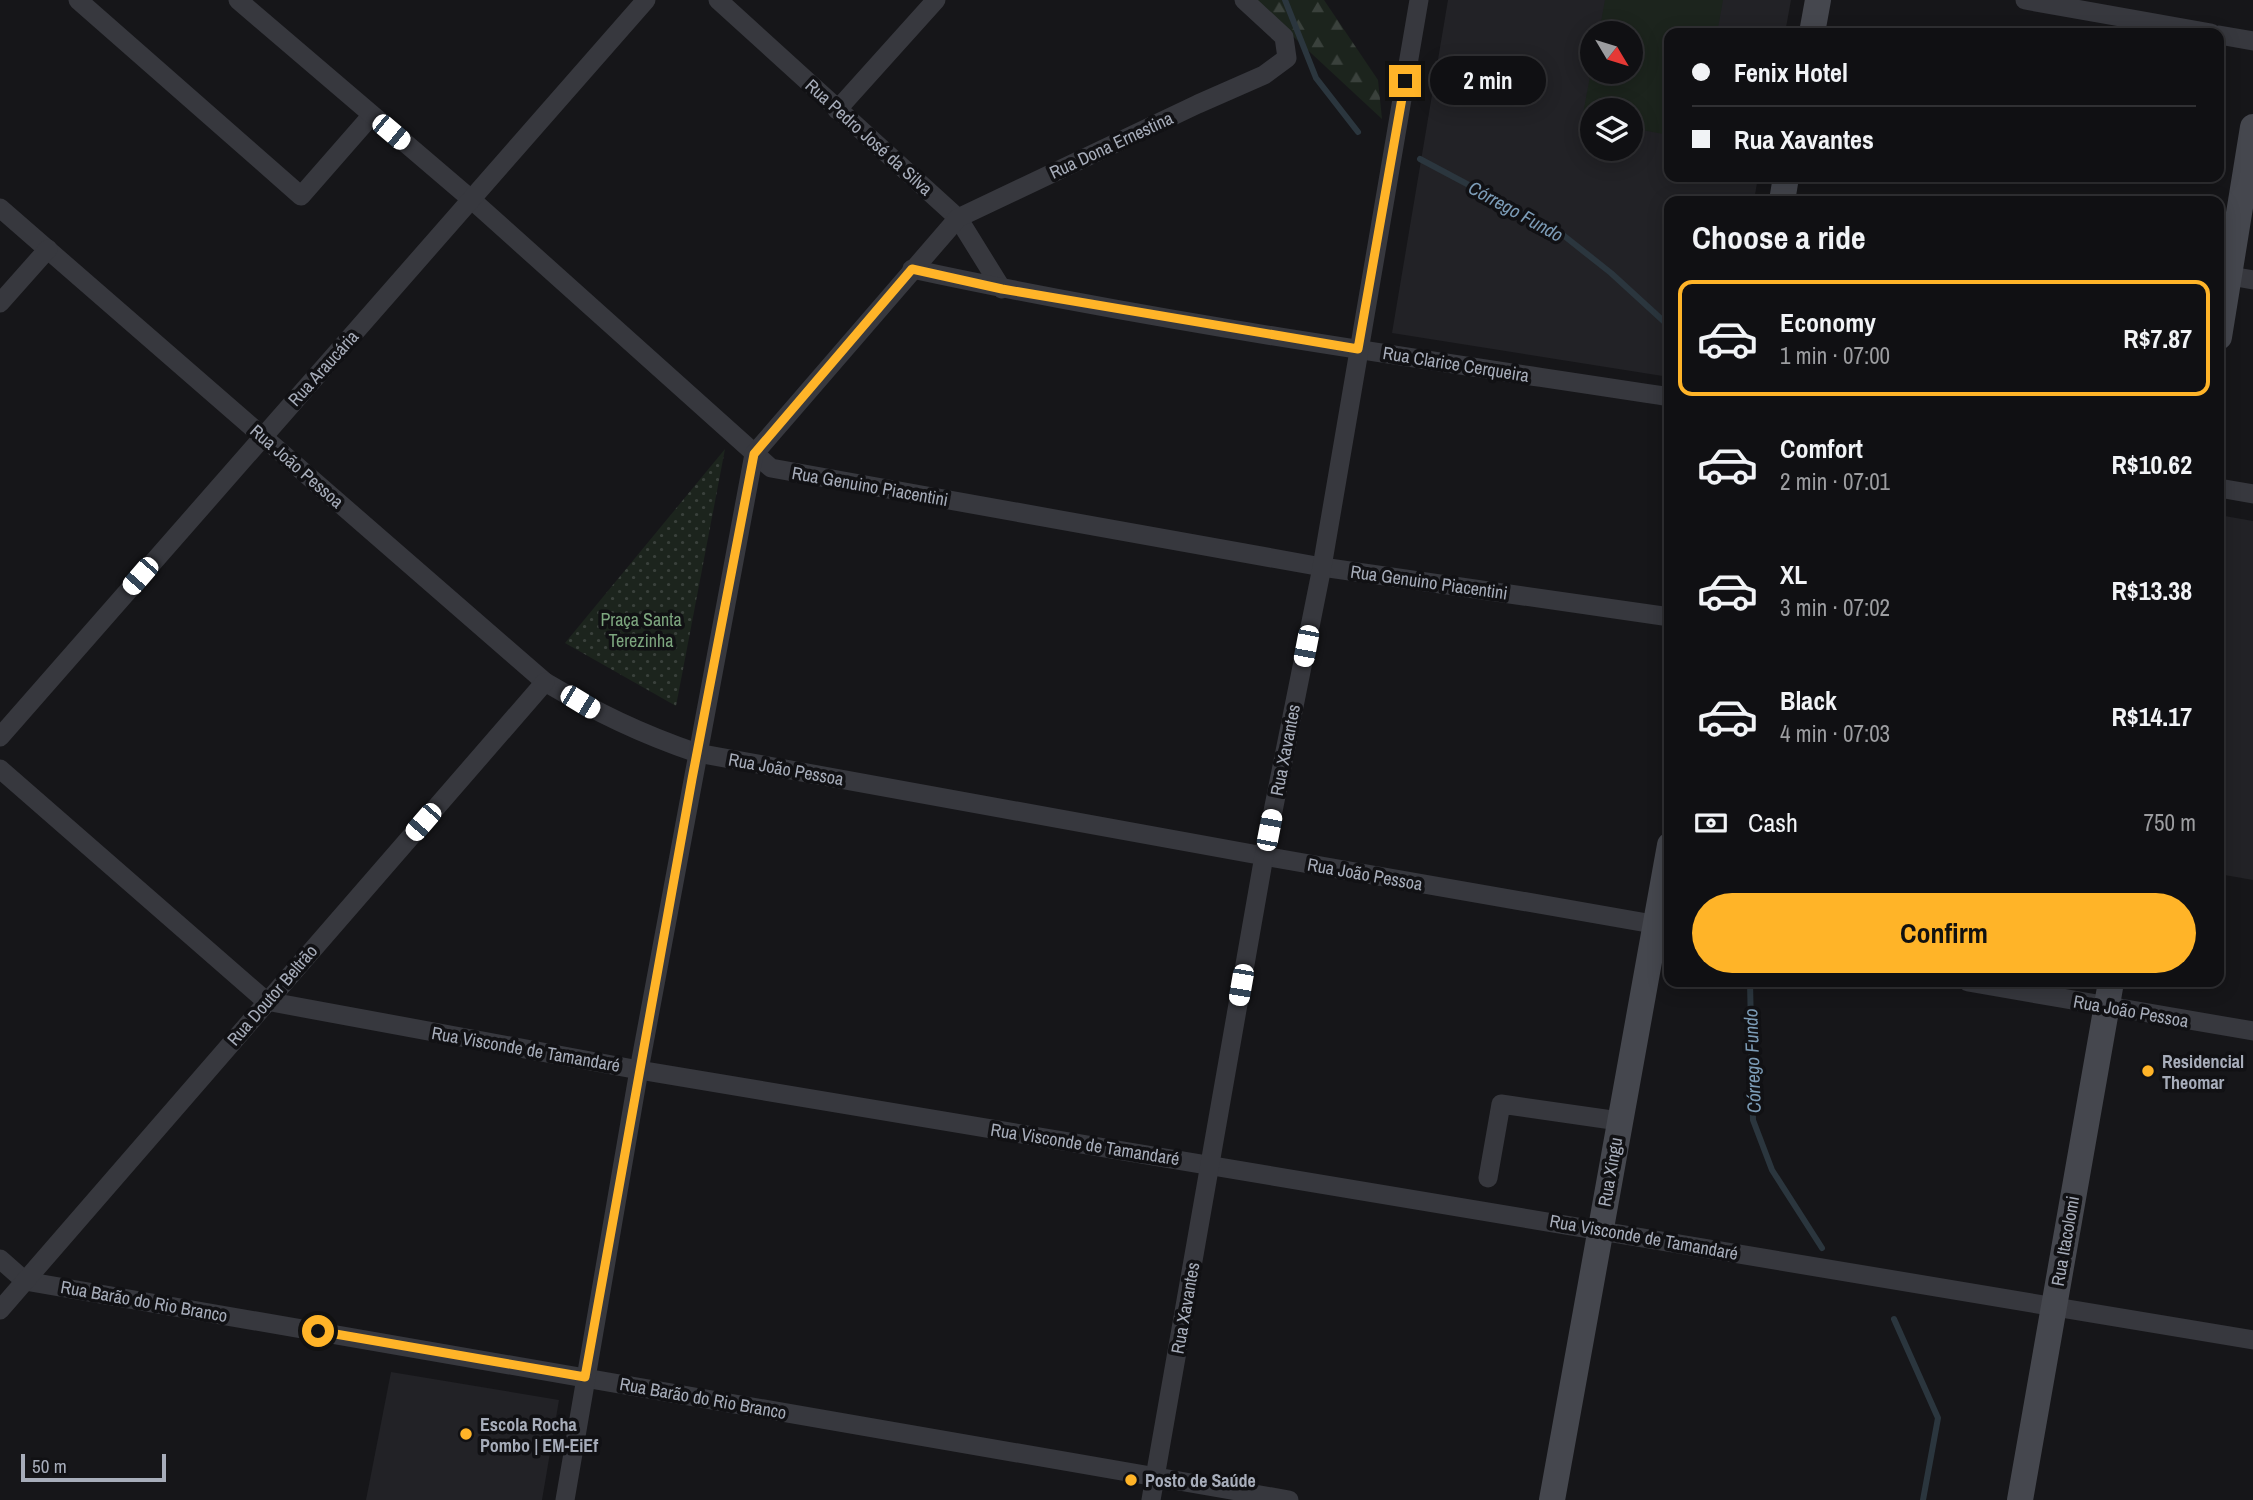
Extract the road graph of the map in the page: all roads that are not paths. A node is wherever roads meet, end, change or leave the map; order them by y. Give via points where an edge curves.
1 (78, 0) edge
2 (238, 0) edge
3 (646, 0) edge
4 (718, 0) edge
5 (936, 0) edge
6 (1244, 0) edge
7 (1419, 0) edge
8 (1818, 0) edge
9 (2025, 0) edge
10 (1813, 28) edge
11 (2183, 28) edge
12 (2224, 36) edge
13 (2253, 41) edge
14 (837, 110) junction
15 (372, 116) junction
16 (2253, 127) edge
17 (472, 200) junction
18 (0, 208) edge
19 (958, 218) junction
20 (48, 249) junction
21 (912, 269) junction
22 (2234, 277) edge
23 (1002, 289) junction
24 (0, 303) edge
25 (2224, 317) edge
26 (1358, 349) junction
27 (1664, 396) edge
28 (262, 436) junction
29 (754, 454) junction
30 (2224, 489) edge
31 (2253, 495) edge
32 (1322, 567) junction
33 (1664, 616) edge
34 (545, 682) junction
35 (0, 737) edge
36 (697, 753) junction
37 (0, 769) edge
38 (1264, 856) junction
39 (1664, 906) edge
40 (1662, 926) edge
41 (2022, 987) edge
42 (2109, 995) edge
43 (266, 1001) junction
44 (2253, 1031) edge
45 (639, 1070) junction
46 (1619, 1121) junction
47 (1209, 1165) junction
48 (1488, 1178) dead end
49 (1599, 1229) junction
50 (0, 1259) edge
51 (25, 1281) junction
52 (2053, 1308) junction
53 (0, 1310) edge
54 (2253, 1339) edge
55 (585, 1377) junction
56 (1155, 1478) junction
57 (565, 1500) edge
58 (1151, 1500) edge
59 (1289, 1500) edge
60 (1552, 1500) edge
61 (2020, 1500) edge

1 - 15 street via 301,196
2 - 15 street, Rua Genuino Piacentini
3 - 17 street, Rua Araucária
4 - 14 street, Rua Pedro José da Silva
5 - 14 street
6 - 19 street, Rua Dona Ernestina via 1284,37 1287,58 1264,75
7 - 26 street, Rua Xavantes
8 - 10 street
9 - 11 street
12 - 13 street
14 - 19 street, Rua Pedro José da Silva
15 - 17 street, Rua Genuino Piacentini
16 - 22 street
17 - 28 street, Rua Araucária
17 - 29 street, Rua Genuino Piacentini
18 - 20 street, Rua João Pessoa
19 - 21 street
19 - 23 street, Rua Pedro José da Silva
20 - 24 street
20 - 28 street, Rua João Pessoa
21 - 23 street, Rua Clarice Cerqueira
21 - 29 street
22 - 25 street
23 - 26 street, Rua Clarice Cerqueira
26 - 27 street, Rua Clarice Cerqueira
26 - 32 street, Rua Xavantes
28 - 34 street, Rua João Pessoa
28 - 35 street, Rua Araucária
29 - 32 street, Rua Genuino Piacentini via 771,468
29 - 36 street
30 - 31 street
32 - 33 street, Rua Genuino Piacentini
32 - 38 street, Rua Xavantes
34 - 36 street, Rua João Pessoa via 597,713
34 - 43 street, Rua Doutor Beltrão
36 - 38 street, Rua João Pessoa
36 - 45 street
37 - 43 street
38 - 40 street, Rua João Pessoa
38 - 47 street, Rua Xavantes
39 - 40 street, Rua Xingu
40 - 46 street, Rua Xingu
41 - 42 street, Rua João Pessoa
42 - 44 street, Rua João Pessoa
42 - 52 street, Rua Itacolomi
43 - 45 street, Rua Visconde de Tamandaré
43 - 51 street, Rua Doutor Beltrão
45 - 47 street, Rua Visconde de Tamandaré
45 - 55 street
46 - 48 street via 1501,1104
46 - 49 street, Rua Xingu
47 - 49 street, Rua Visconde de Tamandaré
47 - 56 street, Rua Xavantes
49 - 52 street, Rua Visconde de Tamandaré
49 - 60 street, Rua Xingu
50 - 51 street
51 - 53 street, Rua Doutor Beltrão
51 - 55 street, Rua Barão do Rio Branco
52 - 54 street, Rua Visconde de Tamandaré
52 - 61 street, Rua Itacolomi
55 - 56 street, Rua Barão do Rio Branco
55 - 57 street
56 - 58 street, Rua Xavantes
56 - 59 street, Rua Barão do Rio Branco

